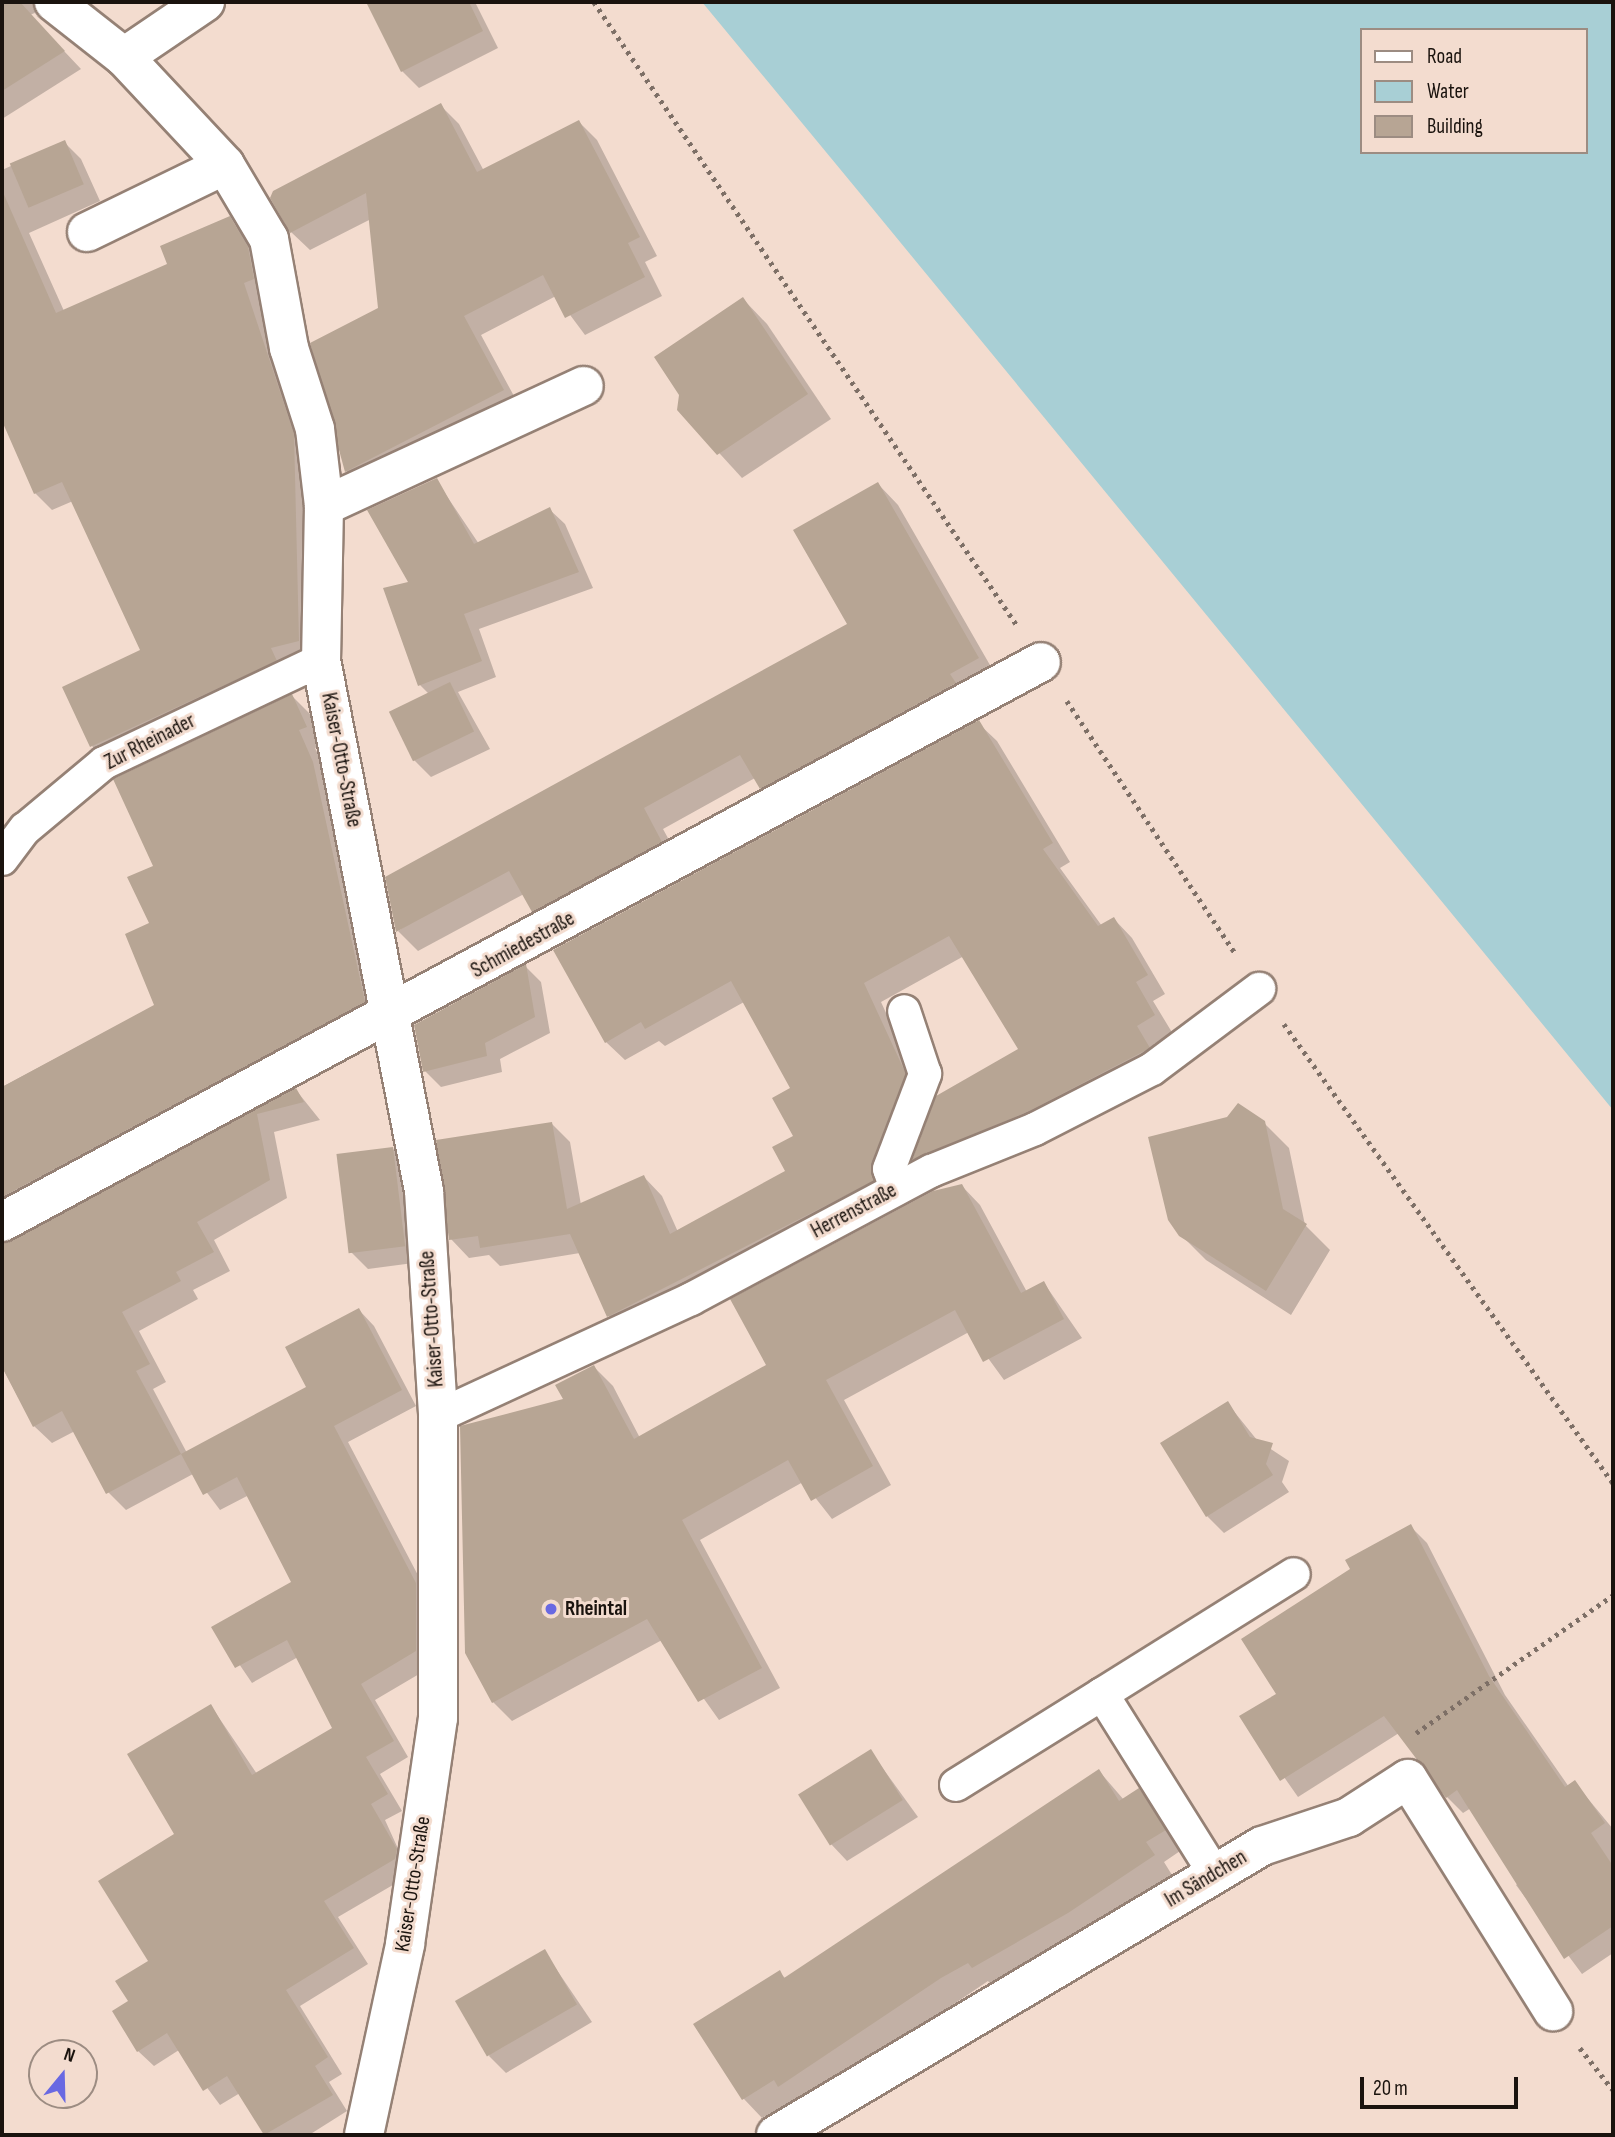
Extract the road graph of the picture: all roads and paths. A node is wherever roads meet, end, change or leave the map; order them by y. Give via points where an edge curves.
1 (54, 2) edge
2 (205, 2) edge
3 (594, 2) edge
4 (124, 57) junction
5 (225, 165) junction
6 (88, 232) dead end
7 (584, 386) dead end
8 (324, 506) junction
9 (321, 660) junction
10 (1041, 662) junction
11 (2, 859) edge
12 (1259, 989) junction
13 (904, 1011) dead end
14 (391, 1017) junction
15 (896, 1189) junction
16 (2, 1222) edge
17 (438, 1416) junction
18 (1613, 1483) edge
19 (1294, 1574) dead end
20 (1613, 1595) edge
21 (1102, 1694) junction
22 (1413, 1735) dead end
23 (956, 1785) dead end
24 (1215, 1874) junction
25 (1553, 2011) dead end
26 (364, 2135) edge
27 (776, 2135) edge

1 - 4 street, Kaiser-Otto-Straße
2 - 4 street
3 - 10 path
4 - 5 street, Kaiser-Otto-Straße
5 - 6 street
5 - 8 street, Kaiser-Otto-Straße via 269,239 289,348 315,429
7 - 8 street
8 - 9 street, Kaiser-Otto-Straße
9 - 11 lane, Zur Rheinader via 104,763 25,829
9 - 14 street, Kaiser-Otto-Straße
10 - 12 path
10 - 14 street, Schmiedestraße
12 - 15 lane, Herrenstraße via 1152,1069
12 - 18 path
13 - 15 lane via 925,1074 889,1169
14 - 16 street, Schmiedestraße
14 - 17 street, Kaiser-Otto-Straße via 424,1191
15 - 17 lane, Herrenstraße via 691,1298
17 - 26 street, Kaiser-Otto-Straße via 438,1717 405,1945
19 - 21 lane
20 - 22 path
21 - 23 lane
21 - 24 lane
24 - 25 street, Im Sändchen via 1262,1846 1349,1817 1408,1779
24 - 27 street, Im Sändchen

